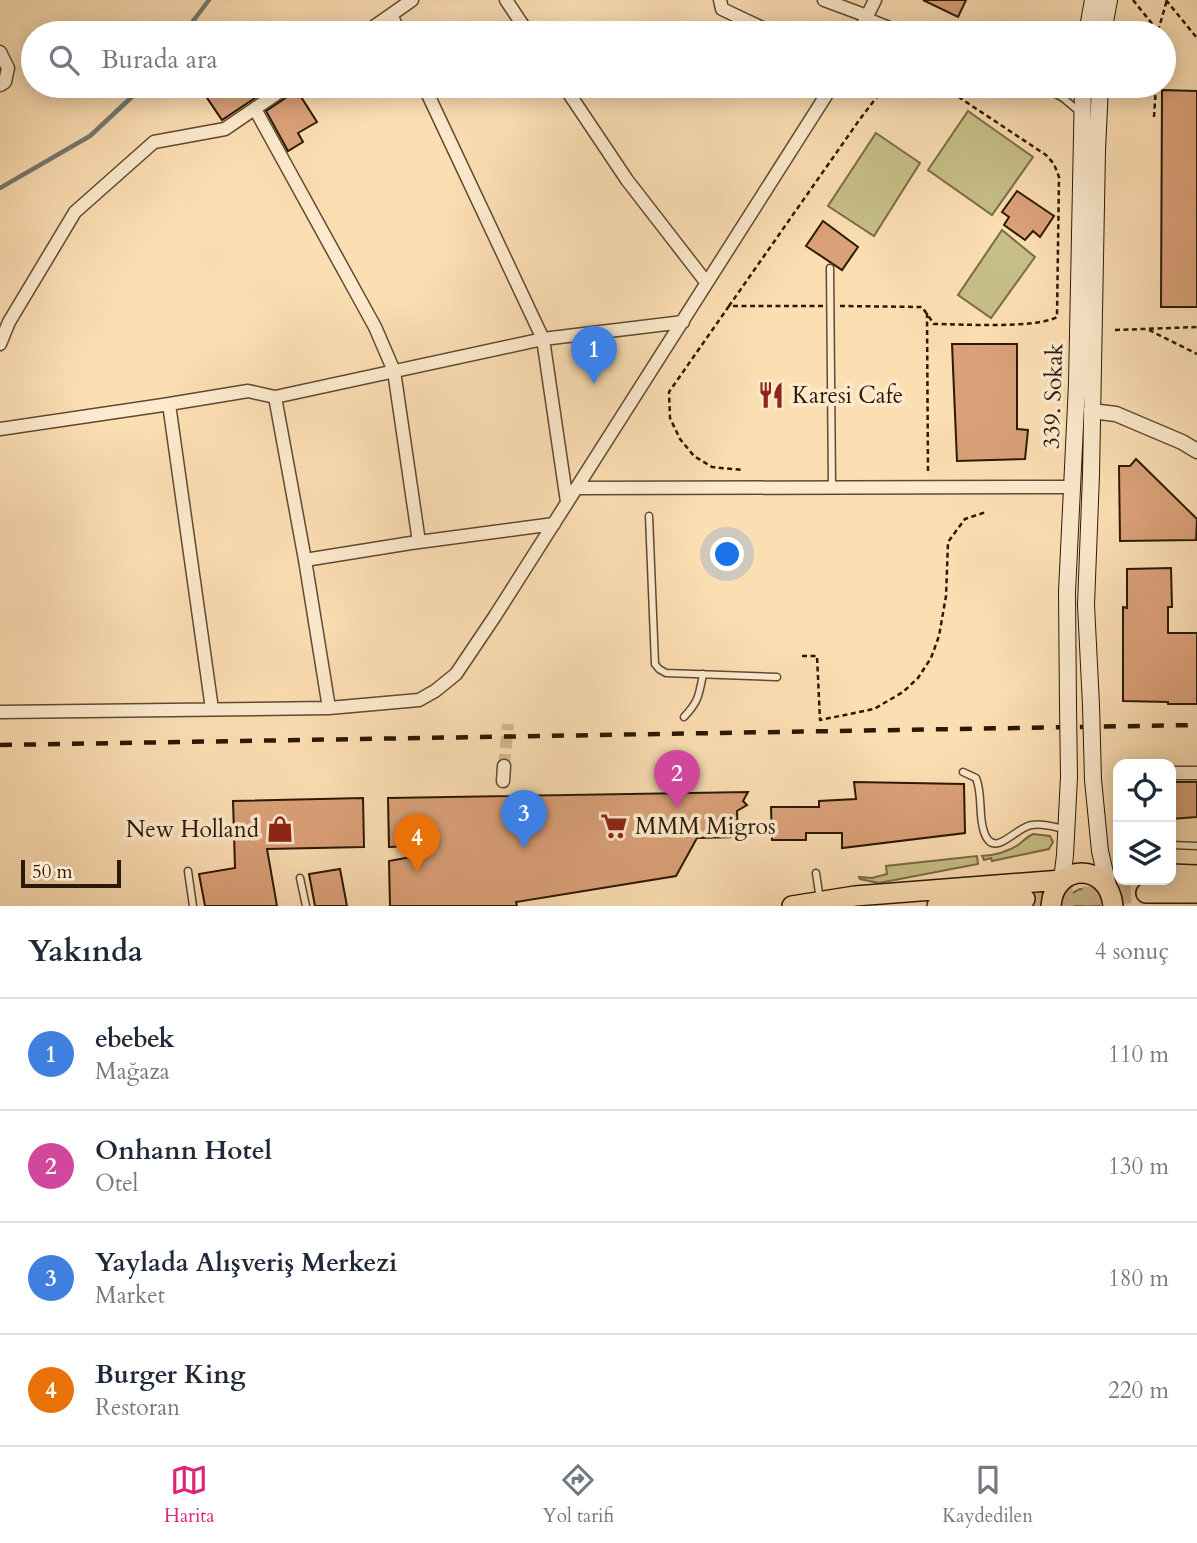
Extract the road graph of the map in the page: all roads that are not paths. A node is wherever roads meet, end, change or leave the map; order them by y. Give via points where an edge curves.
1 (412, 0) edge
2 (506, 0) edge
3 (720, 0) edge
4 (824, 0) edge
5 (875, 0) edge
6 (1109, 0) edge
7 (1088, 2) edge
8 (391, 15) junction
9 (867, 16) junction
10 (382, 21) edge
11 (394, 21) edge
12 (520, 21) edge
13 (748, 21) edge
14 (865, 21) edge
15 (880, 21) edge
16 (1087, 21) edge
17 (1105, 21) edge
18 (0, 52) edge
19 (0, 85) edge
20 (271, 98) edge
21 (430, 98) edge
22 (572, 98) edge
23 (824, 98) edge
24 (1063, 98) edge
25 (1087, 98) edge
26 (1090, 98) edge
27 (255, 109) junction
28 (1082, 114) junction
29 (830, 268) dead end
30 (706, 282) junction
31 (682, 322) junction
32 (543, 339) junction
33 (0, 344) edge
34 (394, 371) junction
35 (275, 397) junction
36 (169, 404) junction
37 (1091, 411) junction
38 (0, 429) edge
39 (1197, 451) edge
40 (1073, 487) junction
41 (577, 488) junction
42 (832, 488) junction
43 (567, 502) junction
44 (649, 516) dead end
45 (554, 524) junction
46 (419, 542) junction
47 (305, 560) junction
48 (703, 674) junction
49 (777, 677) dead end
50 (329, 708) junction
51 (212, 709) junction
52 (0, 712) edge
53 (684, 717) dead end
54 (504, 766) tunnel mouth
55 (963, 772) dead end
56 (1176, 773) edge
57 (1197, 773) edge
58 (503, 781) dead end
59 (1066, 830) junction
60 (1176, 845) edge
61 (1197, 846) edge
62 (188, 872) dead end
63 (816, 873) dead end
64 (1176, 874) edge
65 (1197, 875) edge
66 (300, 878) dead end
67 (1107, 878) edge
68 (1062, 880) junction
69 (1146, 892) tunnel mouth
70 (1197, 893) edge
71 (1025, 900) dead end
72 (820, 901) junction
73 (192, 906) edge
74 (306, 906) edge
75 (792, 906) edge
76 (937, 906) edge
77 (1051, 906) edge
78 (1113, 906) edge

1 - 8 street
2 - 12 street
3 - 13 street via 722,9
4 - 9 street
5 - 9 street
6 - 17 main road
7 - 16 main road
8 - 10 street
8 - 11 street
9 - 14 street
9 - 15 lane
18 - 19 street via 8,68
20 - 27 street
21 - 32 street
22 - 30 street via 627,180
23 - 30 street
24 - 28 lane
25 - 28 main road, 339. Sokak
26 - 37 main road, 339. Sokak
27 - 33 street via 225,129 154,142 75,212
27 - 34 street
28 - 40 main road, 339. Sokak
29 - 42 lane
30 - 31 street
31 - 32 street
31 - 41 street
32 - 34 street
32 - 43 street
34 - 35 street
34 - 46 street
35 - 36 street via 248,391
35 - 47 street
36 - 38 street
36 - 51 street
37 - 39 street via 1116,414
37 - 67 main road, 339. Sokak, bridge via 1086,605 1093,780
40 - 42 street
40 - 59 main road, 339. Sokak, bridge via 1067,592
41 - 42 street
41 - 43 street
43 - 45 street
44 - 48 lane via 655,664 666,673
45 - 46 street
45 - 50 street via 456,674 419,700
46 - 47 street
47 - 50 street
48 - 49 lane
48 - 53 lane via 699,698
50 - 51 street
51 - 52 street
54 - 58 street
55 - 59 lane via 976,778 984,833 993,843 1000,844 1030,825
56 - 57 street
59 - 68 main road, 339. Sokak
60 - 61 lane
62 - 73 lane
63 - 72 lane
64 - 65 highway
66 - 74 lane
67 - 68 highway via 1077,873
67 - 78 highway
68 - 72 highway
68 - 77 highway
69 - 70 highway
71 - 76 highway
72 - 75 highway

